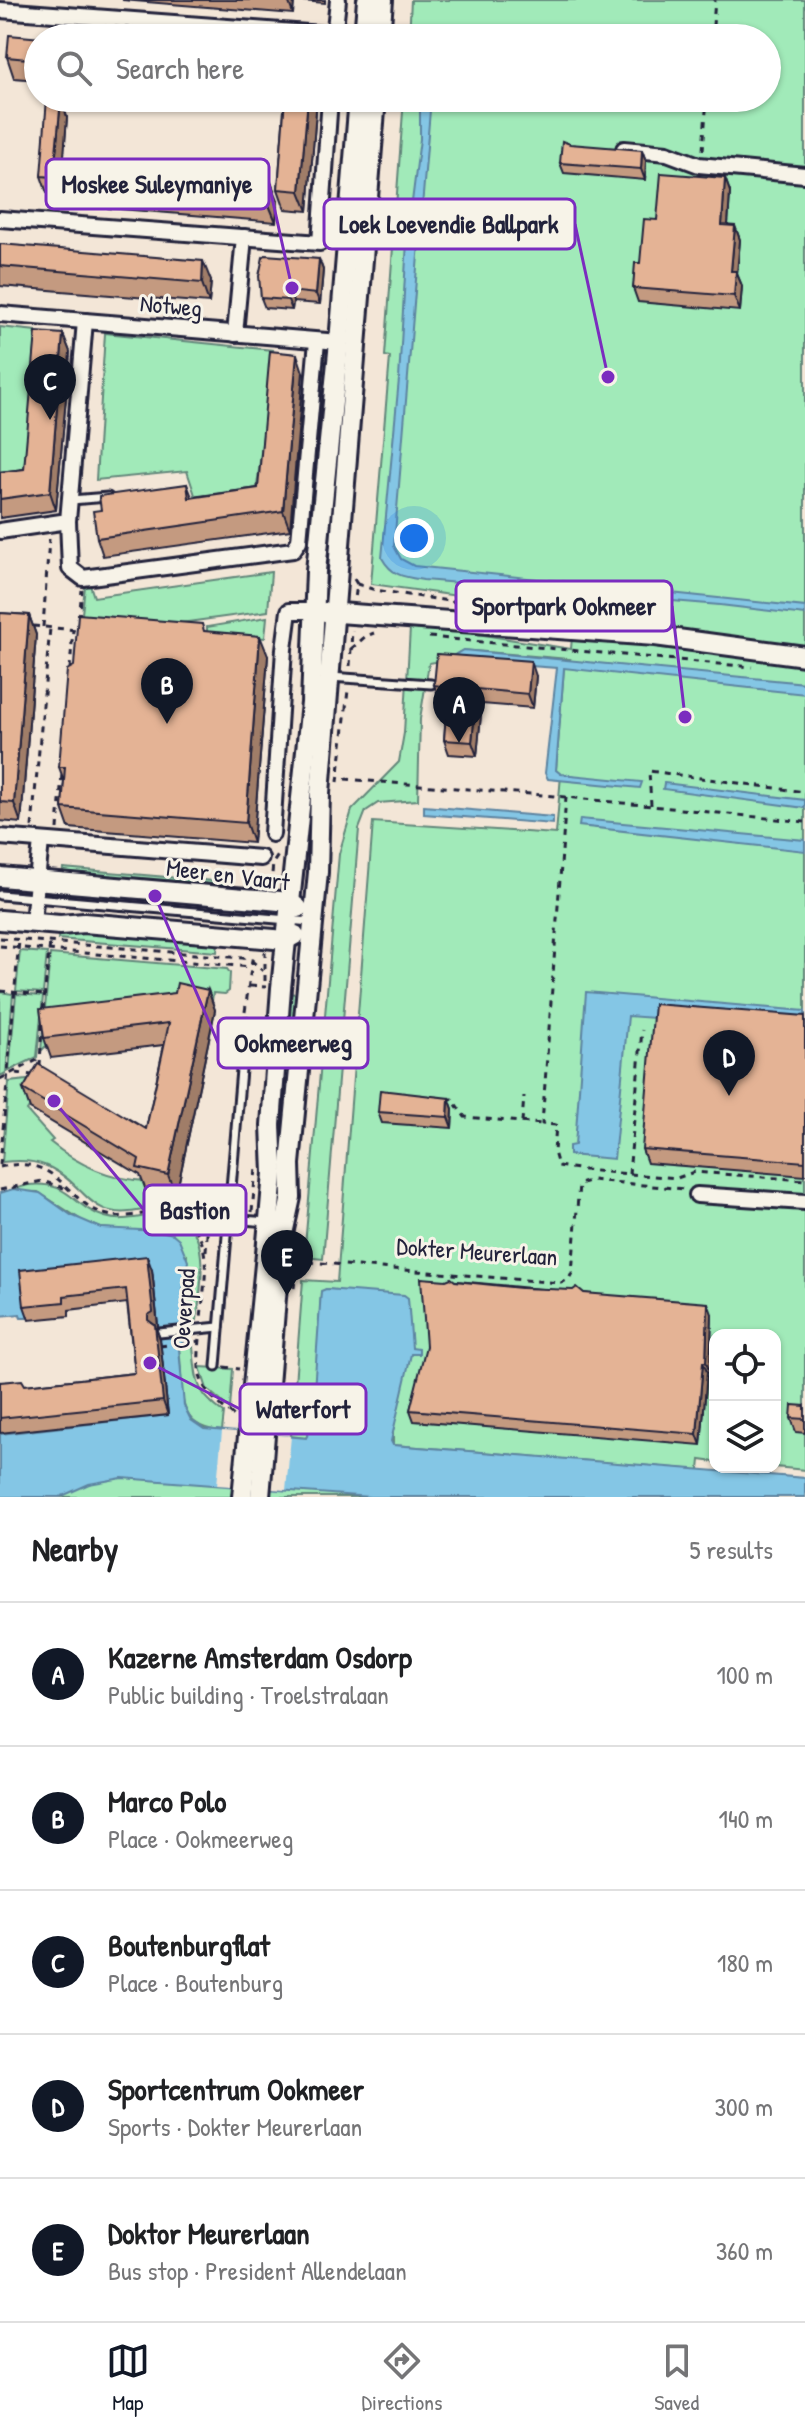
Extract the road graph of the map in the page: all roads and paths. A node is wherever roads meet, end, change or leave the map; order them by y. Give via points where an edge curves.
1 (338, 0) edge
2 (367, 0) edge
3 (383, 0) edge
4 (715, 0) edge
5 (0, 10) edge
6 (180, 24) edge
7 (335, 24) edge
8 (365, 24) edge
9 (381, 24) edge
10 (713, 24) edge
11 (329, 112) edge
12 (358, 112) edge
13 (375, 112) edge
14 (706, 112) edge
15 (605, 148) edge
16 (702, 166) junction
17 (805, 175) edge
18 (0, 219) edge
19 (244, 237) junction
20 (0, 314) edge
21 (85, 321) junction
22 (235, 334) junction
23 (317, 341) junction
24 (339, 342) junction
25 (113, 497) edge
26 (71, 500) junction
27 (68, 521) junction
28 (50, 524) junction
29 (0, 531) edge
30 (83, 578) junction
31 (314, 611) junction
32 (335, 614) junction
33 (29, 626) edge
34 (43, 627) junction
35 (50, 628) junction
36 (76, 630) junction
37 (375, 632) dead end
38 (420, 636) dead end
39 (351, 649) dead end
40 (805, 656) edge
41 (764, 668) dead end
42 (70, 675) edge
43 (321, 676) junction
44 (431, 684) edge
45 (63, 766) edge
46 (345, 779) dead end
47 (805, 792) edge
48 (566, 797) junction
49 (651, 805) junction
50 (805, 822) edge
51 (272, 834) dead end
52 (0, 837) edge
53 (36, 840) junction
54 (57, 842) junction
55 (261, 858) dead end
56 (0, 877) edge
57 (36, 889) junction
58 (0, 895) edge
59 (289, 911) junction
60 (0, 920) edge
61 (33, 922) junction
62 (313, 923) junction
63 (0, 938) edge
64 (19, 940) junction
65 (286, 940) junction
66 (50, 942) junction
67 (0, 946) edge
68 (19, 948) junction
69 (49, 950) junction
70 (252, 961) junction
71 (251, 967) junction
72 (273, 974) junction
73 (0, 991) edge
74 (15, 992) junction
75 (45, 995) junction
76 (266, 999) dead end
77 (245, 1021) joint
78 (642, 1030) dead end
79 (39, 1059) junction
80 (16, 1073) junction
81 (7, 1076) junction
82 (0, 1079) edge
83 (524, 1096) dead end
84 (438, 1098) edge
85 (522, 1122) junction
86 (542, 1124) junction
87 (256, 1161) dead end
88 (0, 1166) edge
89 (629, 1174) junction
90 (677, 1178) junction
91 (805, 1180) edge
92 (676, 1189) junction
93 (0, 1190) edge
94 (72, 1191) junction
95 (697, 1195) joint
96 (805, 1202) edge
97 (178, 1214) junction
98 (209, 1217) junction
99 (229, 1219) junction
100 (269, 1222) junction
101 (206, 1255) junction
102 (297, 1261) dead end
103 (219, 1327) junction
104 (200, 1329) junction
105 (159, 1333) edge
106 (200, 1341) junction
107 (160, 1346) edge
108 (216, 1366) dead end
109 (238, 1403) dead end
110 (250, 1428) junction
111 (251, 1492) edge

1 - 7 street
2 - 8 main road
3 - 9 main road
4 - 10 path
5 - 6 street
11 - 19 street via 320,243
12 - 24 main road
13 - 32 main road
14 - 16 path
15 - 16 street via 667,153
16 - 17 street
18 - 19 street
19 - 22 street
20 - 21 street, Notweg
21 - 22 street, Notweg
21 - 26 street
22 - 23 street, Notweg
23 - 24 street, Notweg
23 - 30 street via 299,541 293,550
24 - 31 main road
25 - 26 lane
26 - 27 street
27 - 28 street
27 - 30 street via 70,568
28 - 29 street
28 - 34 path
30 - 36 path
31 - 32 main road
31 - 43 main road
31 - 51 street via 289,611
32 - 40 main road via 655,636
32 - 43 main road
33 - 34 path
34 - 35 path
35 - 36 path
35 - 53 path
36 - 42 path
37 - 39 path
38 - 41 path
43 - 44 lane
43 - 59 main road
43 - 62 main road
45 - 54 path
46 - 48 path
47 - 49 path via 649,771
48 - 49 path
48 - 86 path
49 - 50 path
52 - 53 street, Meer en Vaart
53 - 54 street, Meer en Vaart
53 - 57 street
54 - 55 street, Meer en Vaart
56 - 57 main road, Meer en Vaart
57 - 58 lane
57 - 59 main road, Meer en Vaart
57 - 61 street
59 - 62 main road, Meer en Vaart
59 - 65 main road
60 - 61 main road
61 - 65 main road
62 - 65 main road, Meer en Vaart
62 - 100 main road via 291,1197
63 - 64 path
64 - 66 path
64 - 68 path
65 - 72 main road
66 - 69 path
66 - 70 path
67 - 68 path
68 - 69 path
68 - 74 path
69 - 71 path
69 - 75 path
70 - 71 path
70 - 72 path
71 - 77 path
72 - 76 path
72 - 100 main road
73 - 74 path
74 - 75 path
74 - 81 path
75 - 79 path
77 - 99 lane
78 - 89 path
79 - 80 path
79 - 80 path via 36,1075
80 - 81 path
81 - 82 path
81 - 88 path
83 - 85 path
84 - 85 path via 452,1099 465,1117
85 - 86 path
86 - 89 path via 556,1125 558,1166
87 - 100 path
88 - 94 path via 44,1169
89 - 90 path
90 - 91 path via 694,1172
90 - 92 path
92 - 95 path, Dokter Meurerlaan
92 - 102 path, Dokter Meurerlaan via 592,1180 579,1184 572,1273 561,1283
93 - 94 path via 42,1181
94 - 97 path via 109,1215
95 - 96 street
97 - 98 path
97 - 101 path, Oeverpad via 198,1233
98 - 99 path
98 - 101 path
99 - 100 lane
99 - 103 lane
100 - 110 main road
101 - 104 path, Oeverpad
103 - 104 lane
103 - 108 lane
104 - 105 lane
104 - 106 path, Oeverpad
106 - 107 path
106 - 110 path, Oeverpad via 197,1365 202,1387
109 - 110 path
110 - 111 main road

